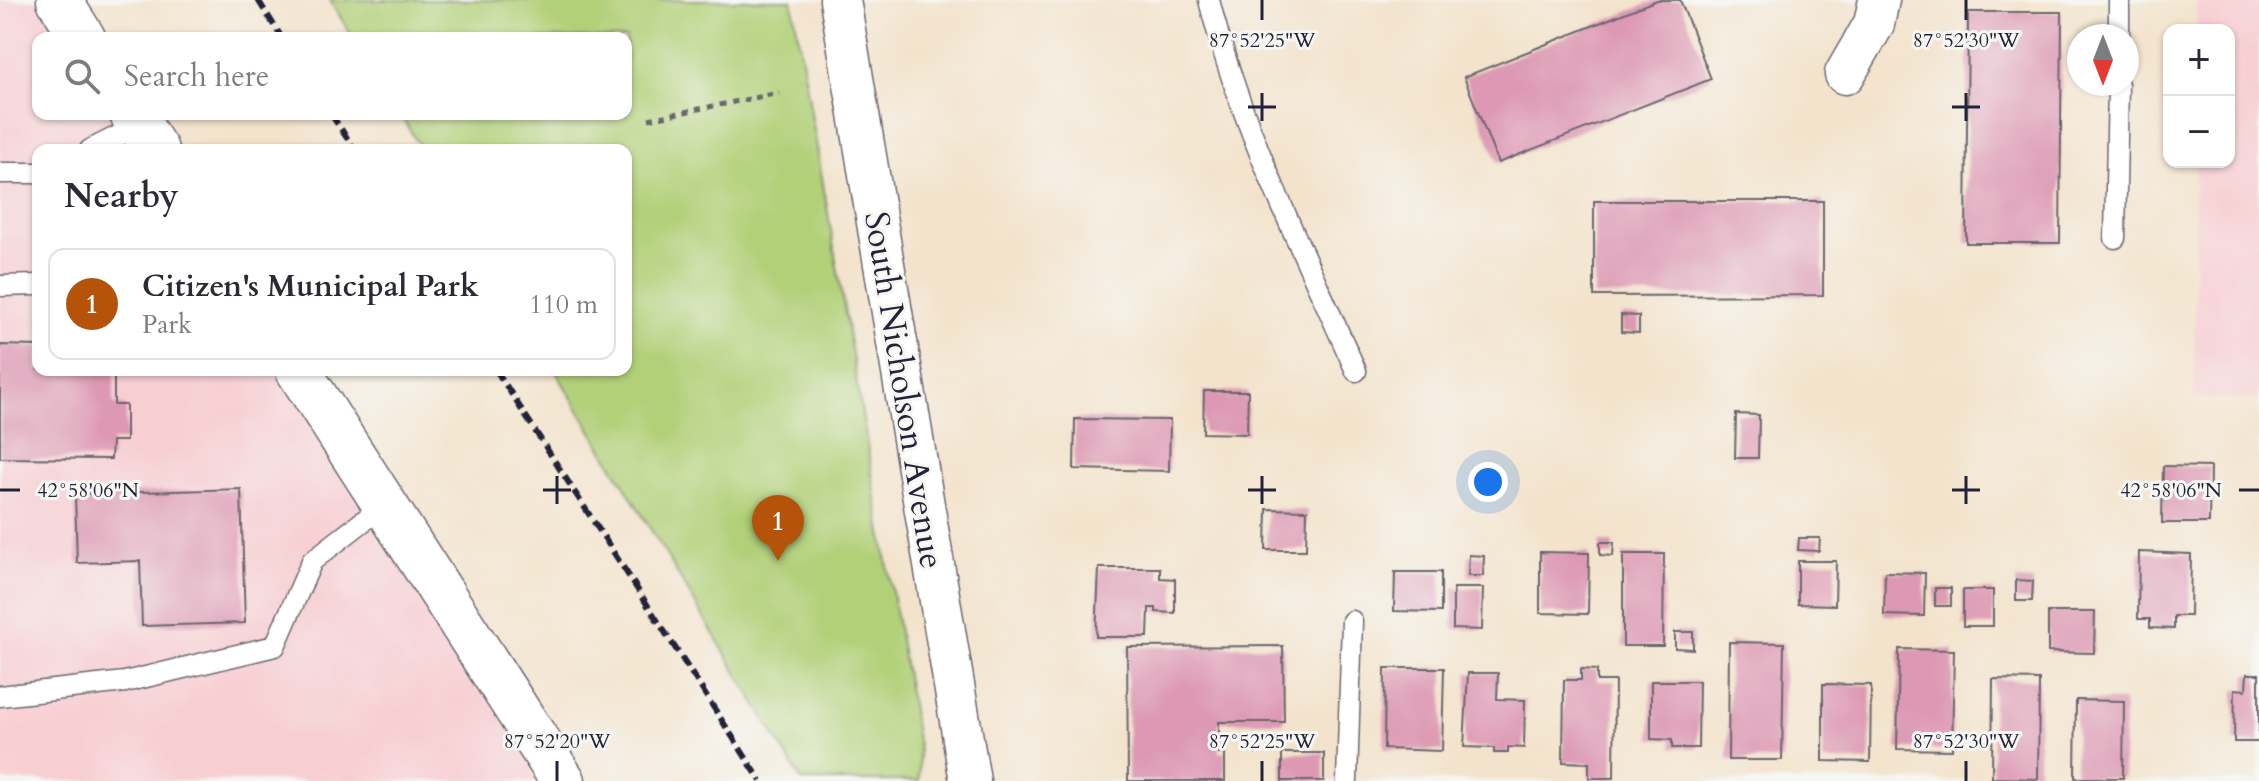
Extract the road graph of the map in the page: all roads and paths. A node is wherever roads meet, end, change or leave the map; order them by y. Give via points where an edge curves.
1 (59, 0) edge
2 (840, 0) edge
3 (1209, 0) edge
4 (1879, 0) edge
5 (2119, 0) edge
6 (2119, 24) edge
7 (79, 32) edge
8 (1845, 74) dead end
9 (779, 93) dead end
10 (2118, 96) edge
11 (649, 119) dead end
12 (143, 130) edge
13 (106, 144) edge
14 (0, 173) edge
15 (32, 173) edge
16 (2115, 238) dead end
17 (32, 285) edge
18 (0, 286) edge
19 (1356, 371) dead end
20 (302, 376) edge
21 (384, 505) junction
22 (1352, 621) dead end
23 (0, 696) edge
24 (563, 781) edge
25 (970, 781) edge
26 (1347, 781) edge

1 - 7 street
2 - 25 street, South Nicholson Avenue
3 - 19 lane via 1225,67
4 - 8 street via 1874,24
5 - 6 lane
9 - 11 path
10 - 16 lane
12 - 13 lane
14 - 15 lane
17 - 18 lane
20 - 21 street
21 - 23 lane via 312,561 275,646 125,682
21 - 24 street
22 - 26 lane

